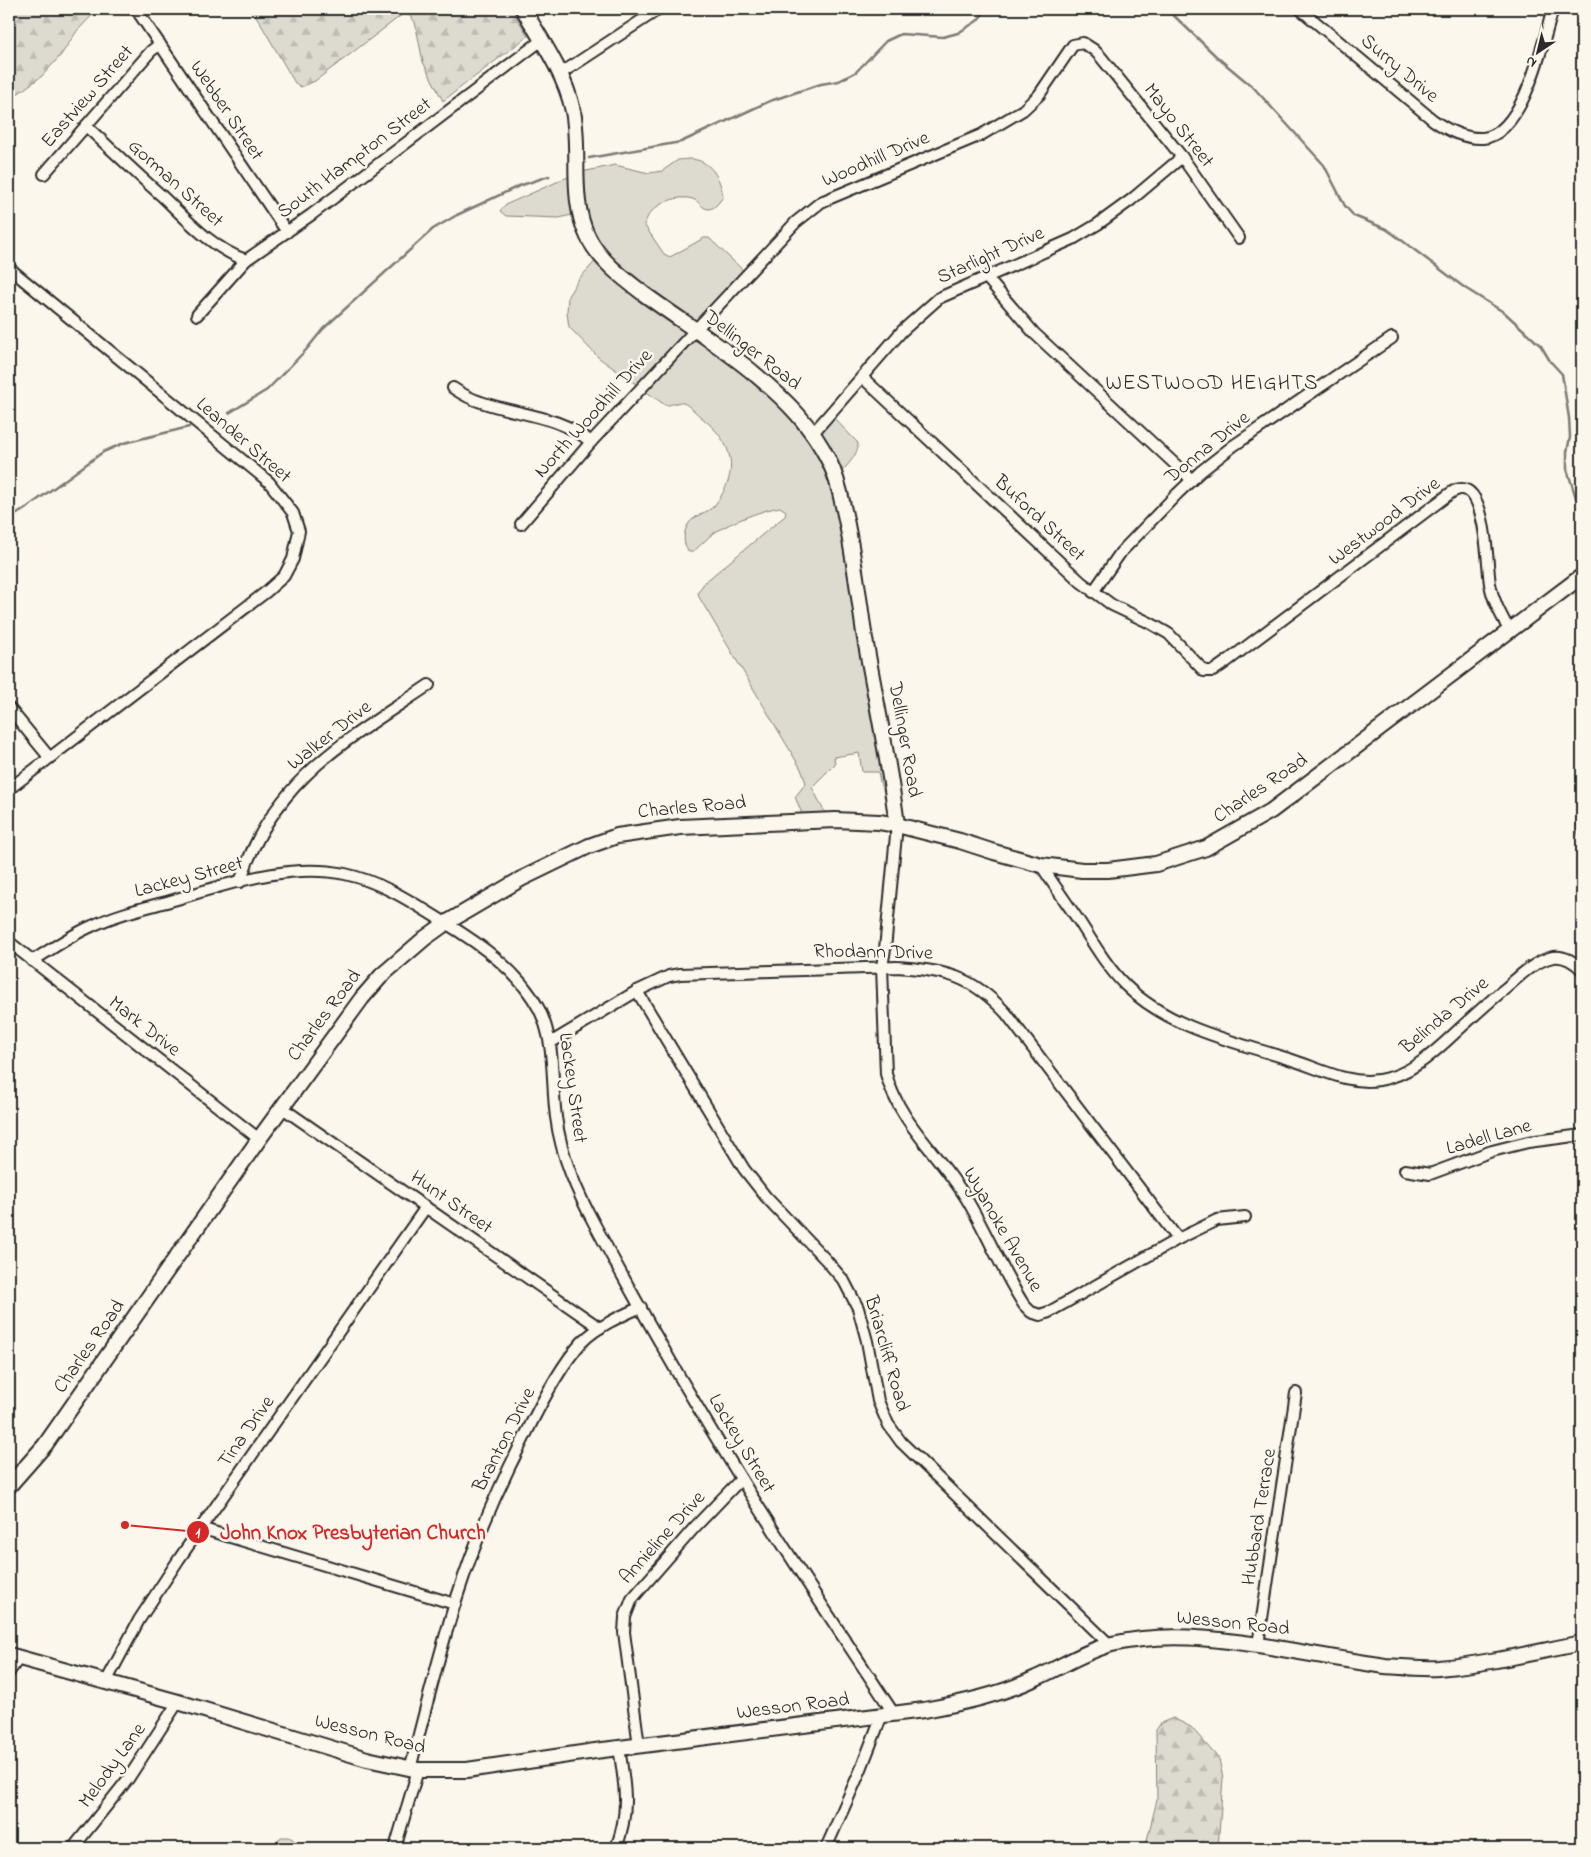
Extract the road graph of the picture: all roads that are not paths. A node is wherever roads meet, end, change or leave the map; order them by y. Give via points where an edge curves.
1 (136, 9) edge
2 (523, 9) edge
3 (659, 9) edge
4 (1300, 9) edge
5 (1553, 9) edge
6 (542, 40) junction
7 (1083, 43) joint
8 (160, 44) junction
9 (560, 74) junction
10 (86, 126) junction
11 (1182, 157) junction
12 (44, 174) dead end
13 (287, 232) junction
14 (1239, 238) dead end
15 (246, 260) junction
16 (9, 268) edge
17 (986, 277) junction
18 (197, 315) dead end
19 (694, 330) junction
20 (1392, 338) dead end
21 (862, 376) junction
22 (453, 388) dead end
23 (813, 433) junction
24 (590, 442) junction
25 (1192, 480) junction
26 (521, 524) dead end
27 (1582, 576) edge
28 (1093, 592) junction
29 (1509, 630) junction
30 (1204, 670) joint
31 (429, 685) dead end
32 (9, 708) edge
33 (49, 757) junction
34 (9, 789) edge
35 (897, 825) junction
36 (1041, 865) junction
37 (240, 882) junction
38 (446, 923) junction
39 (9, 942) edge
40 (32, 961) junction
41 (882, 967) junction
42 (1582, 970) edge
43 (637, 992) junction
44 (550, 1043) junction
45 (281, 1107) junction
46 (1582, 1135) edge
47 (258, 1139) junction
48 (1405, 1170) dead end
49 (426, 1207) junction
50 (1245, 1217) dead end
51 (1178, 1238) junction
52 (641, 1307) junction
53 (600, 1328) junction
54 (1296, 1393) dead end
55 (741, 1479) junction
56 (9, 1486) edge
57 (200, 1528) junction
58 (455, 1604) junction
59 (1582, 1643) edge
60 (1110, 1645) junction
61 (1258, 1645) junction
62 (14, 1656) edge
63 (9, 1672) edge
64 (106, 1682) junction
65 (178, 1702) junction
66 (888, 1715) junction
67 (639, 1746) junction
68 (619, 1748) junction
69 (414, 1769) junction
70 (73, 1848) edge
71 (395, 1848) edge
72 (616, 1848) edge
73 (826, 1848) edge

1 - 8 street, Webber Street
2 - 6 street, Dellinger Road
3 - 9 street
4 - 5 street, Surry Drive via 1433,120 1456,133 1484,138 1506,126 1515,114 1537,63
6 - 9 street, Dellinger Road
6 - 13 street, South Hampton Street
7 - 11 street, Mayo Street via 1100,56
7 - 19 street, Woodhill Drive via 1073,45 1039,95 1022,110 981,135 821,202 796,222
8 - 10 street, Eastview Street
8 - 13 street, Webber Street
9 - 19 street, Dellinger Road via 573,112 577,186 581,219 588,238 600,256 623,277
10 - 12 street, Eastview Street
10 - 15 street, Gorman Street via 198,230 220,247
11 - 14 street, Mayo Street
11 - 17 street, Starlight Drive via 1098,224 1073,239
13 - 15 street, South Hampton Street
15 - 18 street, South Hampton Street
16 - 33 street, Leander Street via 269,482 293,513 299,531 293,560 284,576
17 - 21 street, Starlight Drive via 939,298 902,331
17 - 25 street via 1034,333
19 - 23 street, Dellinger Road via 774,390
19 - 24 street, North Woodhill Drive
20 - 25 street, Donna Drive via 1233,446
21 - 23 street, Starlight Drive
21 - 28 street, Buford Street
22 - 24 street via 481,403 569,427
23 - 35 street, Dellinger Road via 836,478 847,525
24 - 26 street, North Woodhill Drive
25 - 28 street, Donna Drive via 1121,552
27 - 29 street, Charles Road
28 - 30 street, Buford Street via 1169,634
29 - 30 street, Westwood Drive via 1494,599 1478,506 1474,497 1462,488 1444,498 1226,662 1213,671
29 - 36 street, Charles Road via 1271,812 1223,840 1186,855 1138,867 1082,870
31 - 37 street, Walker Drive via 308,771 272,813 246,863
32 - 33 street
33 - 34 street, Leander Street
35 - 36 street, Charles Road
35 - 38 street, Charles Road via 838,820 785,822 680,827 617,836 556,861
35 - 41 street, Wyanoke Avenue
36 - 42 street, Belinda Drive via 1108,964 1137,995 1188,1025 1351,1080 1367,1082 1390,1078 1412,1068 1512,982 1546,960 1563,957
37 - 38 street, Lackey Street via 296,871 347,874 396,892
37 - 40 street, Lackey Street via 101,922
38 - 44 street, Lackey Street via 492,955 530,993 541,1012
38 - 45 street, Charles Road via 382,975 338,1028
39 - 40 street, Mark Drive
40 - 47 street, Mark Drive
41 - 43 street, Rhodann Drive via 680,974
41 - 51 street, Rhodann Drive via 946,973 972,983 993,1000 1018,1028
41 - 51 street, Wyanoke Avenue via 886,1074 894,1098 906,1119 953,1178 1016,1293 1031,1312 1040,1315 1049,1312
43 - 44 street, Rhodann Drive
43 - 60 street, Briarcliff Road via 744,1169 844,1281 858,1308 878,1401 888,1424 901,1442
44 - 52 street, Lackey Street via 556,1114 565,1156 594,1224
45 - 47 street, Charles Road
45 - 49 street, Hunt Street
46 - 48 street, Ladell Lane via 1528,1142 1492,1151 1430,1174
47 - 56 street, Charles Road via 46,1445
49 - 53 street, Hunt Street
49 - 57 street, Tina Drive
50 - 51 street, Wyanoke Avenue via 1217,1220
52 - 53 street, Branton Drive
52 - 55 street, Lackey Street
53 - 58 street, Branton Drive via 582,1342 569,1359 531,1423 489,1510
54 - 61 street, Hubbard Terrace
55 - 66 street, Lackey Street
55 - 67 street, Annieline Drive via 694,1528 626,1610 624,1632
57 - 58 street
57 - 64 street, Tina Drive via 139,1620
58 - 69 street, Branton Drive
59 - 61 street, Wesson Road via 1436,1668 1385,1666
60 - 61 street, Wesson Road via 1169,1636
60 - 66 street, Wesson Road via 1005,1691 960,1703
62 - 63 street
62 - 64 street, Wesson Road
64 - 65 street, Wesson Road
65 - 69 street, Wesson Road via 367,1759
65 - 70 street, Melody Lane via 128,1779
66 - 67 street, Wesson Road
66 - 73 street
67 - 68 street, Wesson Road
68 - 69 street, Wesson Road via 467,1770
68 - 72 street via 626,1800 624,1825
69 - 71 street, Branton Drive

